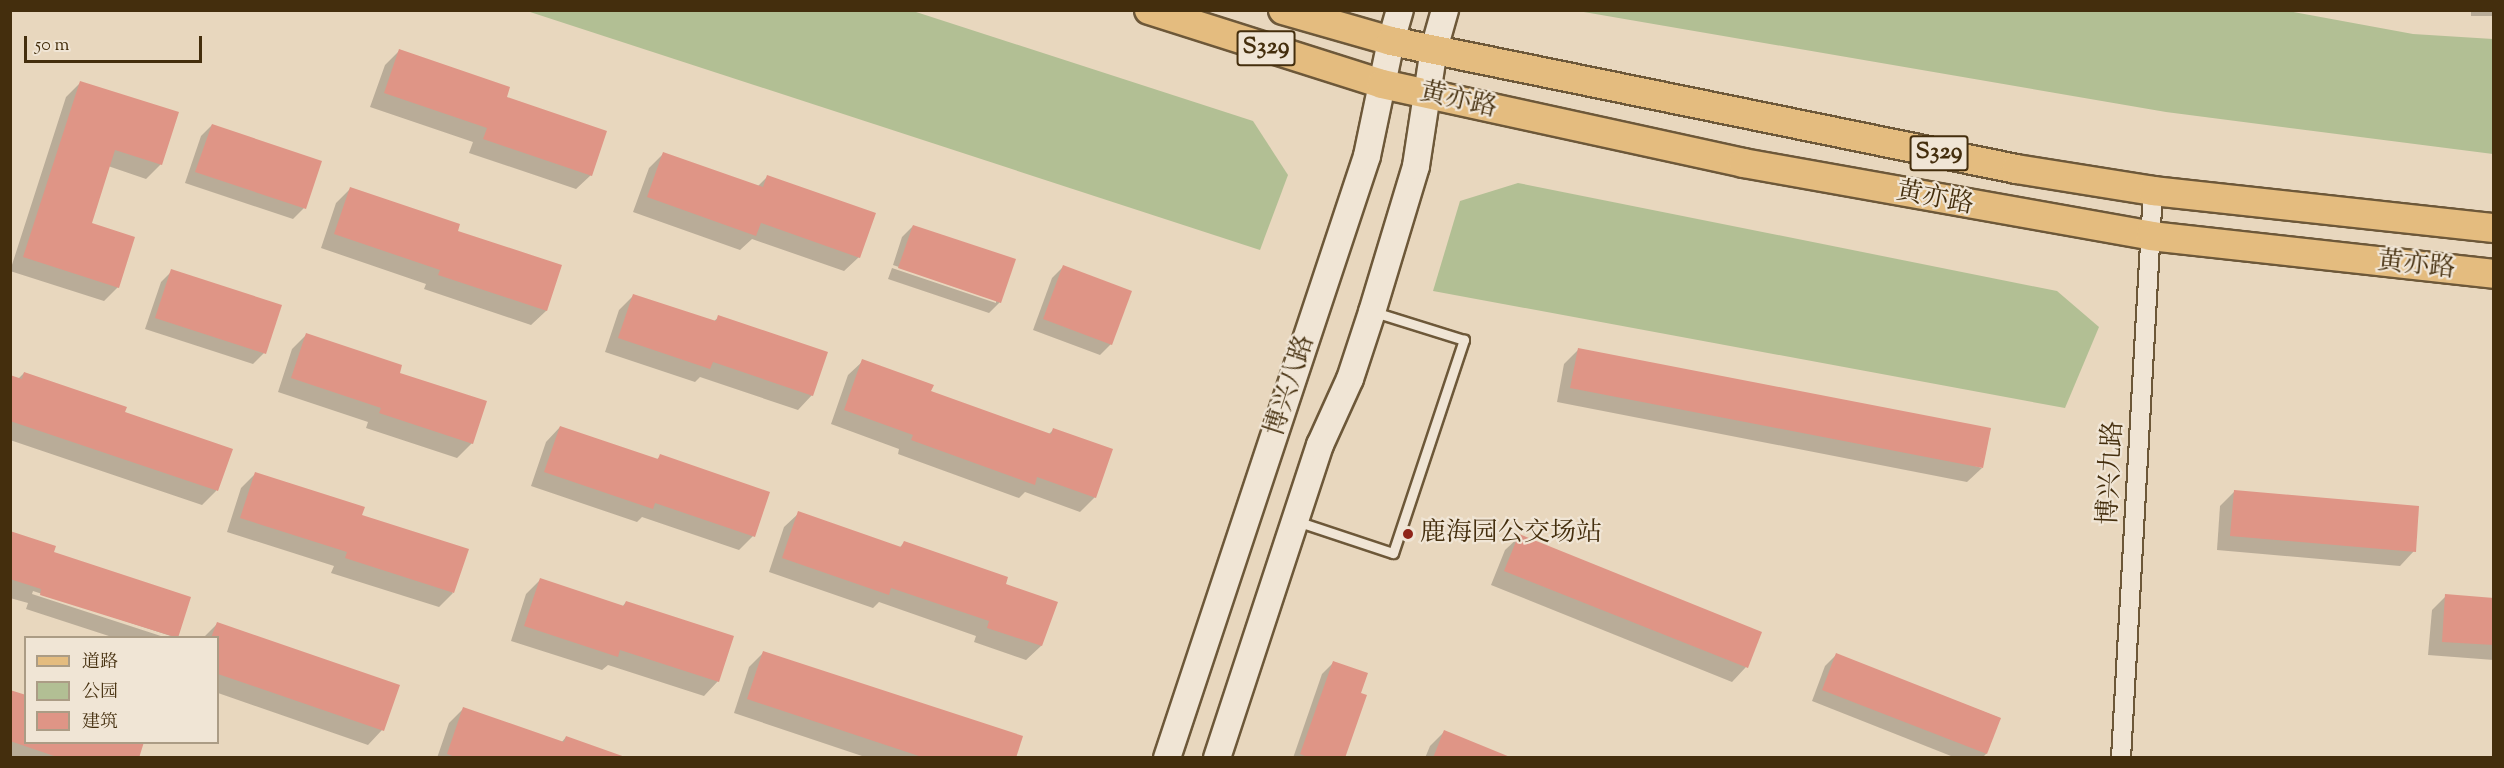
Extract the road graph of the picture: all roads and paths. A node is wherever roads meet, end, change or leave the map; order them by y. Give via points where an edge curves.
1 (1149, 10) edge
2 (1283, 10) edge
3 (1400, 10) edge
4 (1445, 10) edge
5 (1391, 41) junction
6 (1434, 49) junction
7 (1382, 84) junction
8 (1429, 94) junction
9 (2153, 191) junction
10 (2493, 228) edge
11 (2151, 236) junction
12 (2493, 274) edge
13 (1372, 312) junction
14 (1295, 520) junction
15 (1167, 758) edge
16 (1217, 758) edge
17 (2121, 758) edge

1 - 7 main road, S329
2 - 5 main road, S329
3 - 5 street, 博兴八路
4 - 6 street, 博兴八路
5 - 6 main road, 黄亦路 / S329
5 - 7 street, 博兴八路
6 - 8 street, 博兴八路
6 - 9 main road, 黄亦路 / S329 via 2016,169
7 - 8 main road, 黄亦路 / S329
7 - 15 street, 博兴八路 via 1367,156
8 - 11 main road, 黄亦路 / S329 via 1743,163
8 - 13 street, 博兴八路 via 1416,166
9 - 10 main road, 黄亦路 / S329
9 - 11 street, 博兴九路
11 - 12 main road, 黄亦路 / S329
11 - 17 street, 博兴九路
13 - 14 street, 博兴八路
13 - 14 lane via 1464,340 1393,553
14 - 16 street, 博兴八路

